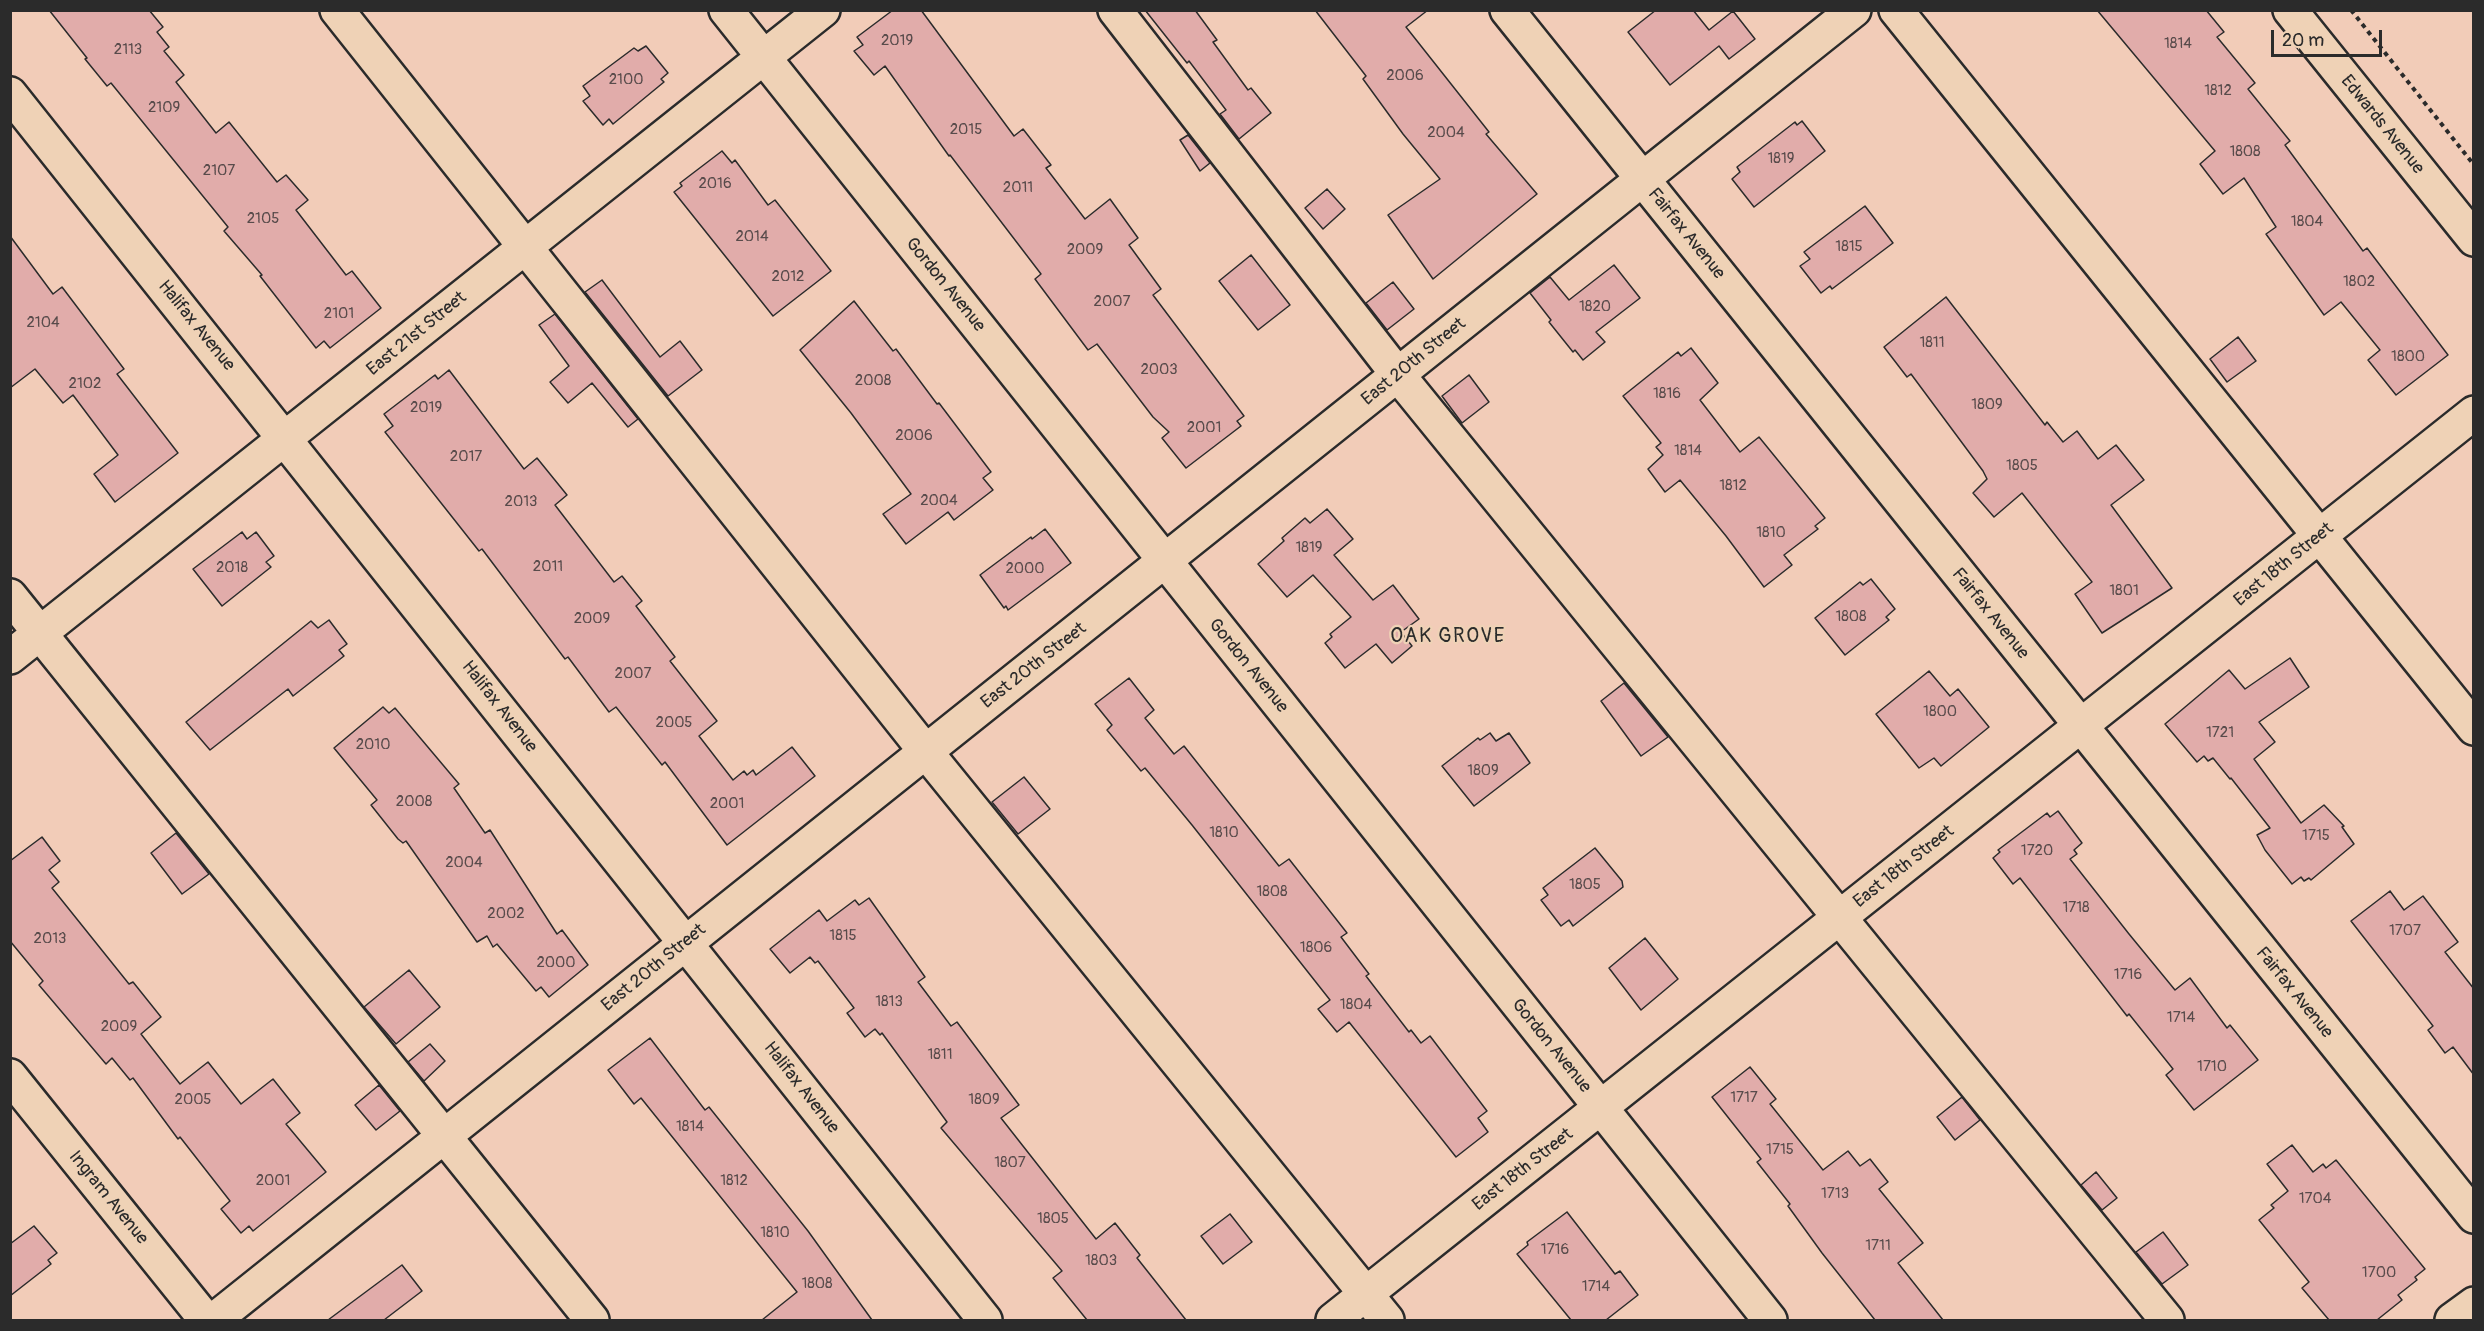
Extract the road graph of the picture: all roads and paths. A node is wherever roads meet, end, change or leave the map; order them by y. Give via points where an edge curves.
1 (337, 10) edge
2 (726, 10) edge
3 (823, 10) edge
4 (1115, 10) edge
5 (1508, 10) edge
6 (1854, 10) edge
7 (1896, 10) edge
8 (2290, 10) edge
9 (2351, 10) edge
10 (764, 58) junction
11 (10, 94) edge
12 (2474, 165) edge
13 (1642, 179) junction
14 (2474, 239) edge
15 (525, 248) junction
16 (1398, 375) junction
17 (2474, 413) edge
18 (286, 439) junction
19 (2320, 536) junction
20 (1165, 562) junction
21 (10, 596) edge
22 (39, 634) junction
23 (10, 657) edge
24 (2081, 727) junction
25 (2474, 728) edge
26 (926, 752) junction
27 (1840, 918) junction
28 (686, 942) junction
29 (10, 1076) edge
30 (1600, 1108) junction
31 (443, 1137) junction
32 (2474, 1216) edge
33 (1366, 1294) junction
34 (2474, 1304) edge
35 (206, 1320) edge
36 (214, 1320) edge
37 (592, 1320) edge
38 (985, 1320) edge
39 (1333, 1320) edge
40 (1388, 1320) edge
41 (1770, 1320) edge
42 (2167, 1320) edge
43 (2452, 1320) edge

1 - 15 street
2 - 10 street, Gordon Avenue
3 - 10 street, East 21st Street
4 - 16 street
5 - 13 street, Fairfax Avenue
6 - 13 street, East 20th Street
7 - 19 street
8 - 14 street, Edwards Avenue
9 - 12 path
10 - 15 street, East 21st Street
10 - 20 street, Gordon Avenue
11 - 18 street, Halifax Avenue
13 - 16 street, East 20th Street
13 - 24 street, Fairfax Avenue
15 - 18 street, East 21st Street
15 - 26 street
16 - 20 street, East 20th Street
16 - 27 street
17 - 19 street, East 18th Street
18 - 22 street, East 21st Street
18 - 28 street, Halifax Avenue
19 - 24 street, East 18th Street
19 - 25 street
20 - 26 street, East 20th Street
20 - 30 street, Gordon Avenue
21 - 22 street
22 - 23 street, East 21st Street
22 - 31 street
24 - 27 street, East 18th Street
24 - 32 street, Fairfax Avenue
26 - 28 street, East 20th Street
26 - 33 street
27 - 30 street, East 18th Street
27 - 42 street
28 - 31 street, East 20th Street
28 - 38 street, Halifax Avenue
29 - 35 street, Ingram Avenue
30 - 33 street, East 18th Street
30 - 41 street, Gordon Avenue
31 - 36 street, East 20th Street
31 - 37 street
33 - 39 street, East 18th Street
33 - 40 street
34 - 43 street

